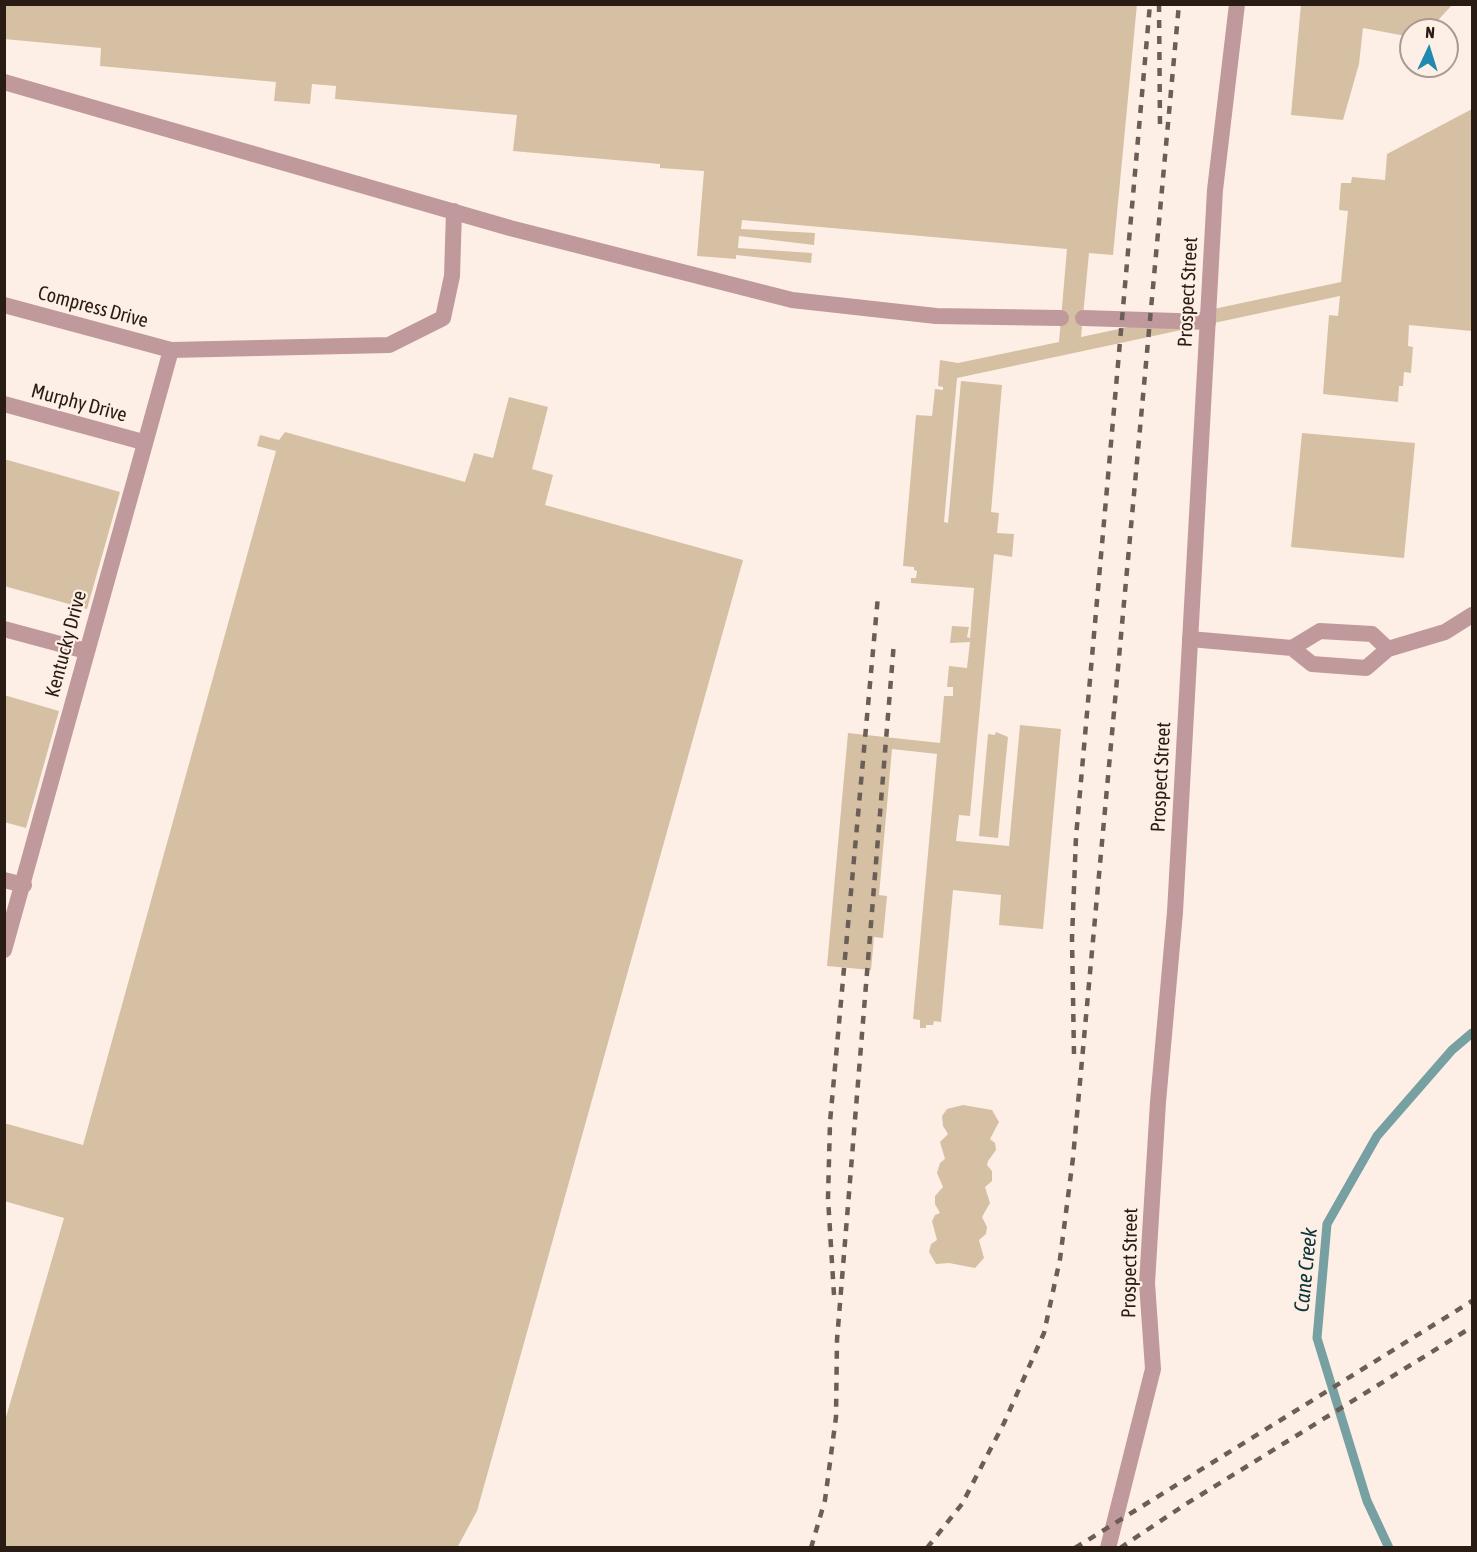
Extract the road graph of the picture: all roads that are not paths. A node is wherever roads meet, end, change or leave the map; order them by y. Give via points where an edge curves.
1 (1237, 4) edge
2 (4, 82) edge
3 (454, 211) junction
4 (4, 305) edge
5 (1061, 318) dead end
6 (1083, 318) dead end
7 (1208, 322) junction
8 (171, 350) junction
9 (4, 404) edge
10 (143, 442) junction
11 (1473, 615) edge
12 (4, 629) edge
13 (1190, 639) junction
14 (1292, 648) junction
15 (1388, 649) junction
16 (86, 651) junction
17 (4, 880) edge
18 (24, 885) junction
19 (4, 950) edge
20 (1108, 1548) edge

1 - 7 street, Prospect Street via 1215,190
2 - 3 street
3 - 5 street via 792,300 936,316
3 - 8 street, Compress Drive via 452,276 443,318 389,345
4 - 8 street, Compress Drive
6 - 7 street
7 - 13 street, Prospect Street
8 - 10 street, Kentucky Drive
9 - 10 street, Murphy Drive
10 - 16 street, Kentucky Drive
11 - 15 street via 1445,632
12 - 16 street
13 - 14 street
13 - 20 street, Prospect Street via 1175,912 1147,1283 1153,1369
14 - 15 street via 1320,632 1372,634
14 - 15 street via 1312,664 1366,668
16 - 18 street, Kentucky Drive
17 - 18 street
18 - 19 street, Kentucky Drive

